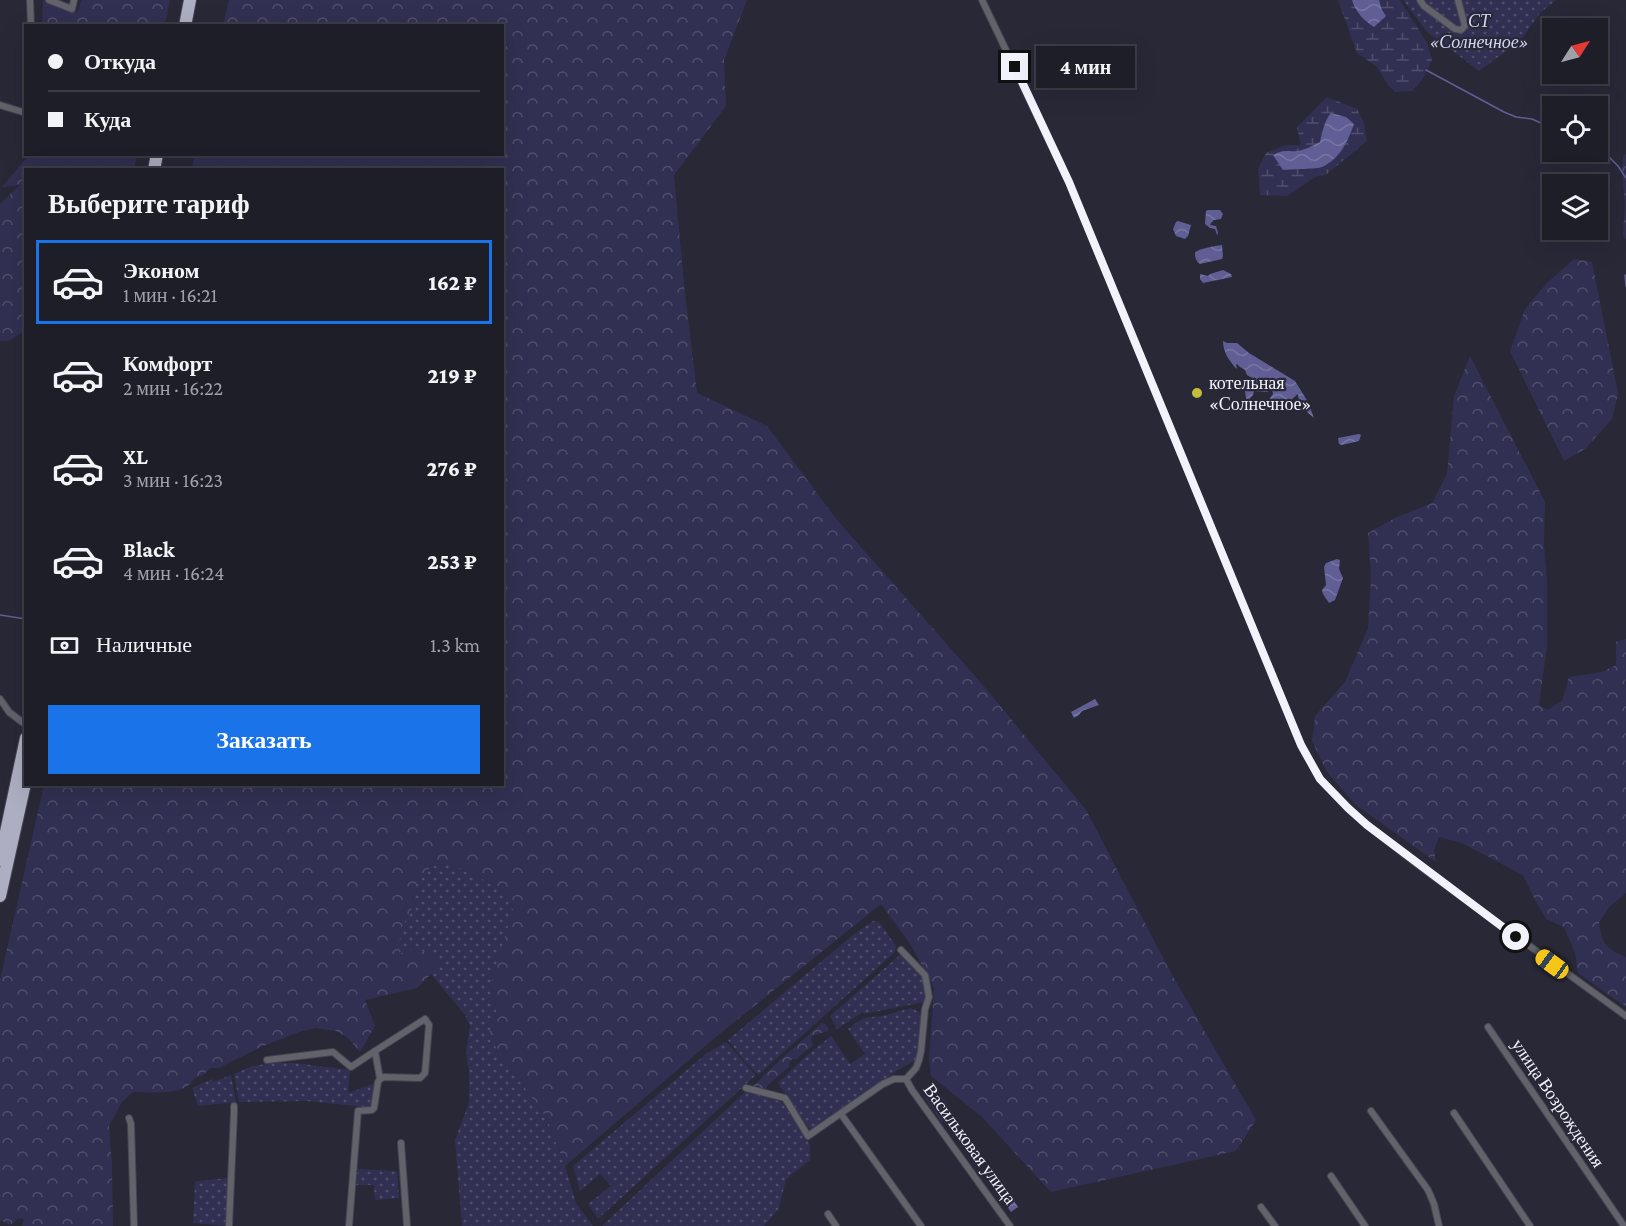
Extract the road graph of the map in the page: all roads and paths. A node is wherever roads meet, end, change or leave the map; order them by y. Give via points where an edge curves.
1 (30, 0) edge
2 (49, 0) edge
3 (74, 0) edge
4 (184, 0) edge
5 (190, 0) edge
6 (982, 0) edge
7 (1420, 0) edge
8 (1458, 0) edge
9 (31, 24) edge
10 (178, 24) edge
11 (185, 24) edge
12 (0, 105) edge
13 (24, 112) edge
14 (0, 699) edge
15 (24, 723) edge
16 (24, 747) edge
17 (24, 786) edge
18 (0, 860) edge
19 (0, 896) edge
20 (901, 950) dead end
21 (1626, 1016) edge
22 (1488, 1027) dead end
23 (375, 1051) junction
24 (267, 1060) dead end
25 (380, 1079) junction
26 (906, 1079) junction
27 (746, 1088) dead end
28 (234, 1106) dead end
29 (1371, 1111) dead end
30 (841, 1113) junction
31 (1454, 1113) dead end
32 (129, 1118) dead end
33 (401, 1143) dead end
34 (1330, 1176) dead end
35 (1261, 1207) dead end
36 (828, 1214) dead end
37 (134, 1226) edge
38 (229, 1226) edge
39 (349, 1226) edge
40 (407, 1226) edge
41 (836, 1226) edge
42 (921, 1226) edge
43 (1010, 1226) edge
44 (1275, 1226) edge
45 (1365, 1226) edge
46 (1439, 1226) edge
47 (1530, 1226) edge
48 (1624, 1226) edge

1 - 9 street
2 - 3 street via 72,9
4 - 10 highway
5 - 11 highway
6 - 21 street via 1069,182 1301,745 1320,779 1367,825 1434,877
7 - 8 street via 1455,30 1461,30 1464,26
12 - 13 street
14 - 15 street
16 - 18 highway
17 - 19 highway
20 - 26 street via 925,975 929,997 919,1060
22 - 48 street, улица Возрождения
23 - 24 street via 351,1067 333,1052
23 - 25 street
23 - 25 street via 425,1019 429,1025 423,1076
25 - 39 street via 374,1108 358,1111
26 - 30 street via 888,1081
26 - 43 street, Васильковая улица
27 - 30 street via 785,1098 808,1136
28 - 38 street
29 - 46 street via 1428,1190
30 - 42 street
31 - 47 street
32 - 37 street
33 - 40 street
34 - 45 street
35 - 44 street
36 - 41 street

